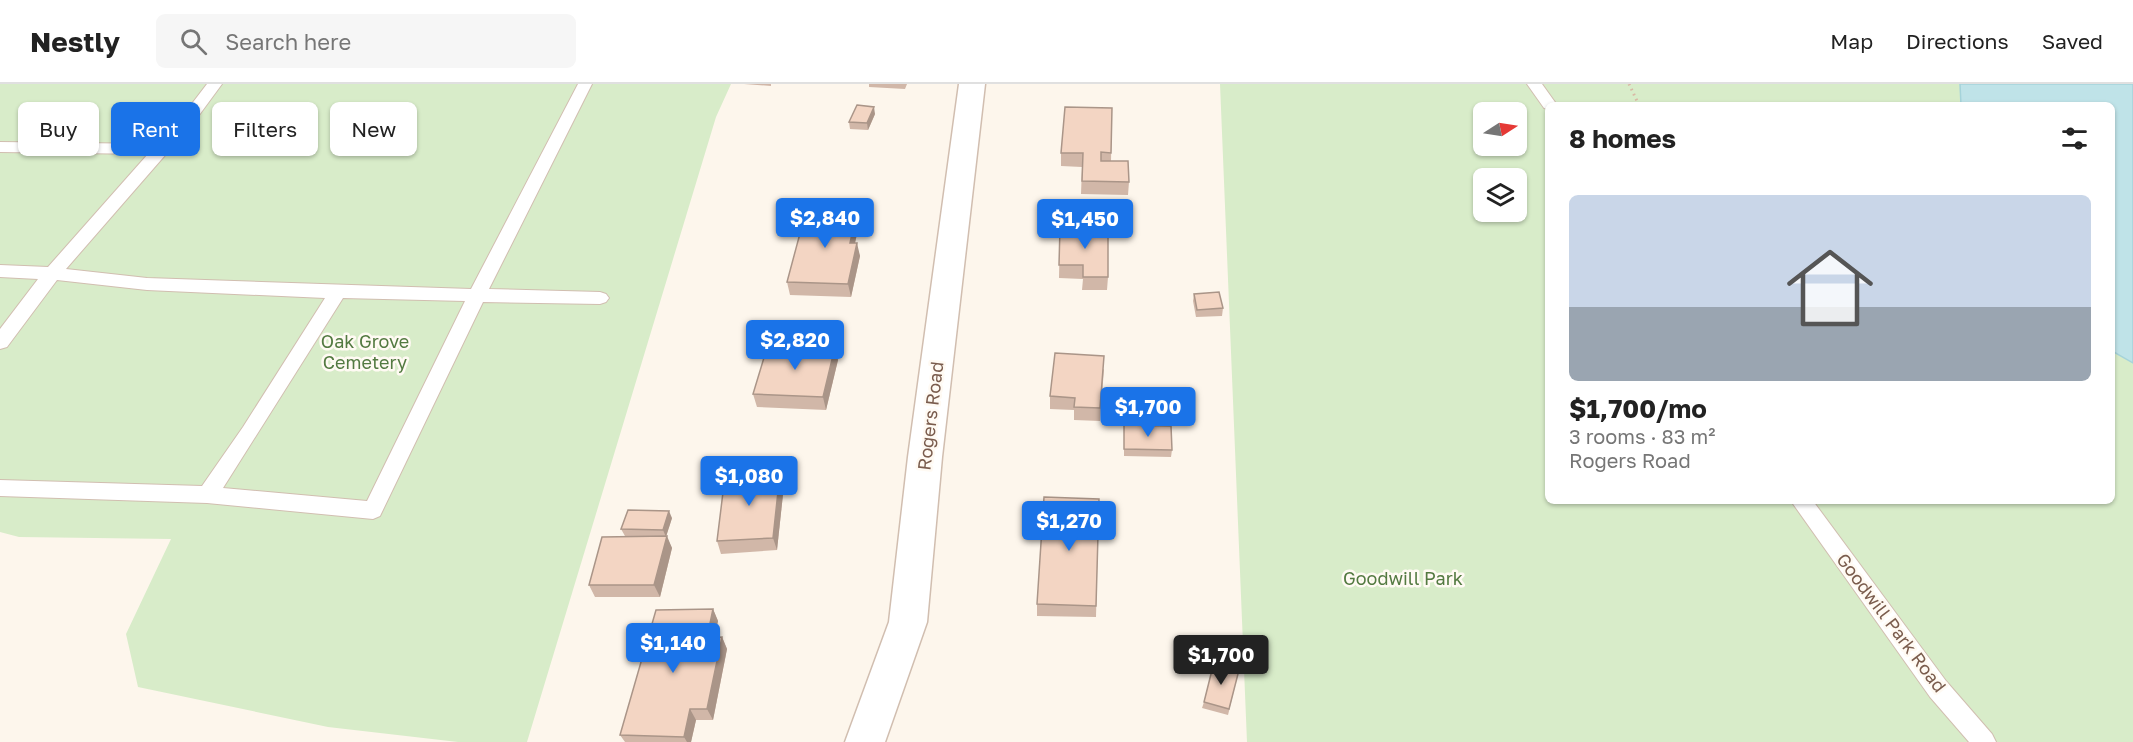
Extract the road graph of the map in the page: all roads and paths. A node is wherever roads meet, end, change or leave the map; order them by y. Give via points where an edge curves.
1 (215, 84) edge
2 (585, 84) edge
3 (972, 84) edge
4 (1534, 84) edge
5 (1629, 84) edge
6 (1547, 102) edge
7 (1638, 102) edge
8 (200, 104) edge
9 (0, 147) edge
10 (111, 148) edge
11 (153, 156) edge
12 (0, 271) edge
13 (52, 273) junction
14 (338, 292) junction
15 (476, 297) junction
16 (600, 298) dead end
17 (0, 342) edge
18 (0, 488) edge
19 (207, 495) junction
20 (1803, 504) edge
21 (865, 742) edge
22 (1984, 742) edge

1 - 8 lane
2 - 15 lane
3 - 21 street, Rogers Road via 908,622
4 - 6 lane
5 - 7 path
9 - 10 lane
11 - 13 lane
12 - 13 lane
13 - 14 lane via 147,284
13 - 17 lane
14 - 15 lane
14 - 19 lane
15 - 16 lane
15 - 19 lane via 373,510
18 - 19 lane
20 - 22 lane, Goodwill Park Road via 1938,689

